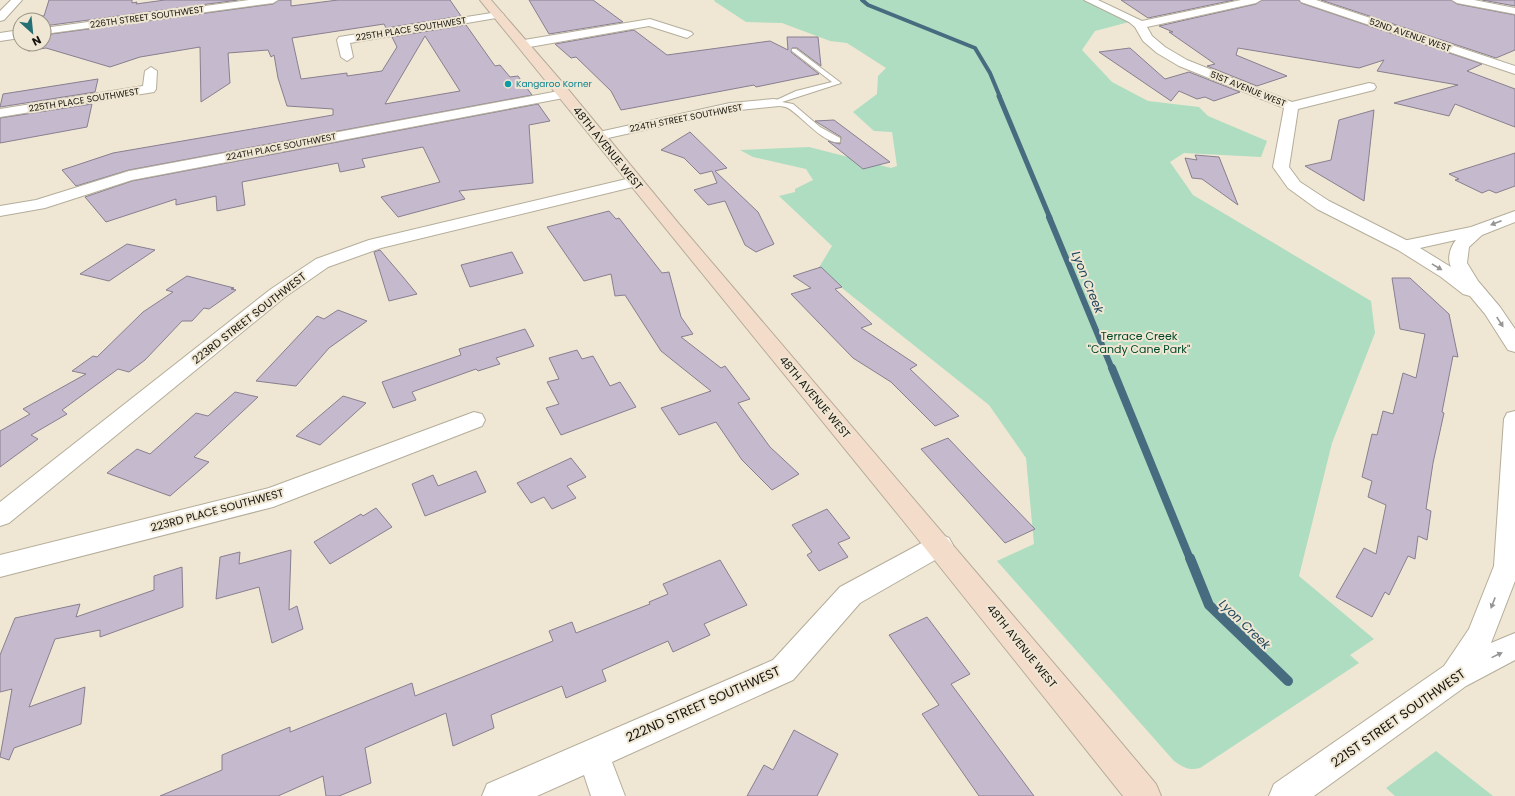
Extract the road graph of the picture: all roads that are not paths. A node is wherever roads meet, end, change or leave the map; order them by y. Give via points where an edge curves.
1 (17, 0) edge
2 (273, 0) edge
3 (1090, 0) edge
4 (1256, 0) edge
5 (1305, 0) edge
6 (1457, 0) edge
7 (491, 7) edge
8 (1515, 11) edge
9 (0, 18) edge
10 (1140, 26) junction
11 (52, 30) edge
12 (687, 34) dead end
13 (12, 35) edge
14 (0, 37) edge
15 (524, 44) junction
16 (794, 50) dead end
17 (347, 57) dead end
18 (1515, 70) edge
19 (151, 71) dead end
20 (1369, 87) dead end
21 (564, 94) junction
22 (774, 103) junction
23 (1291, 106) junction
24 (0, 113) edge
25 (599, 136) junction
26 (837, 140) dead end
27 (635, 182) junction
28 (0, 211) edge
29 (1515, 216) edge
30 (1476, 231) junction
31 (1404, 246) junction
32 (1482, 299) junction
33 (1515, 345) edge
34 (1515, 419) edge
35 (474, 420) dead end
36 (0, 516) edge
37 (940, 545) junction
38 (0, 566) edge
39 (1511, 571) edge
40 (1515, 646) edge
41 (1455, 676) junction
42 (593, 754) junction
43 (499, 796) edge
44 (608, 796) edge
45 (1144, 796) edge
46 (1286, 796) edge

1 - 9 street
2 - 11 street, 226TH STREET SOUTHWEST
3 - 10 street, 51ST AVENUE WEST via 1127,16
4 - 10 street
5 - 18 street, 52ND AVENUE WEST
6 - 8 street
7 - 15 main road, 48TH AVENUE WEST
7 - 17 street, 225TH PLACE SOUTHWEST via 342,40
10 - 23 street, 51ST AVENUE WEST via 1147,38 1183,63
12 - 15 street via 650,22
13 - 14 street
15 - 21 main road, 48TH AVENUE WEST
16 - 22 lane via 837,83
19 - 24 street, 225TH PLACE SOUTHWEST via 150,89
20 - 23 street
21 - 25 main road, 48TH AVENUE WEST
21 - 28 street, 224TH PLACE SOUTHWEST via 129,176 58,198
22 - 25 street, 224TH STREET SOUTHWEST via 730,107
22 - 26 lane via 790,106 817,130
23 - 31 street, 51ST AVENUE WEST via 1281,167 1294,186
25 - 27 main road, 48TH AVENUE WEST
27 - 36 street, 223RD STREET SOUTHWEST via 389,240 322,263 278,293
27 - 37 main road, 48TH AVENUE WEST
29 -> 30 street
30 - 31 street
30 - 32 street via 1460,246 1458,262
31 -> 32 street via 1448,273
32 -> 33 street
34 - 39 street
35 - 38 street, 223RD PLACE SOUTHWEST via 273,497
37 - 42 street, 222ND STREET SOUTHWEST via 850,595 783,670
37 - 45 main road, 48TH AVENUE WEST
39 -> 41 street via 1481,636
41 -> 40 street, 221ST STREET SOUTHWEST
41 - 46 street, 221ST STREET SOUTHWEST
42 - 43 street, 222ND STREET SOUTHWEST
42 - 44 street

